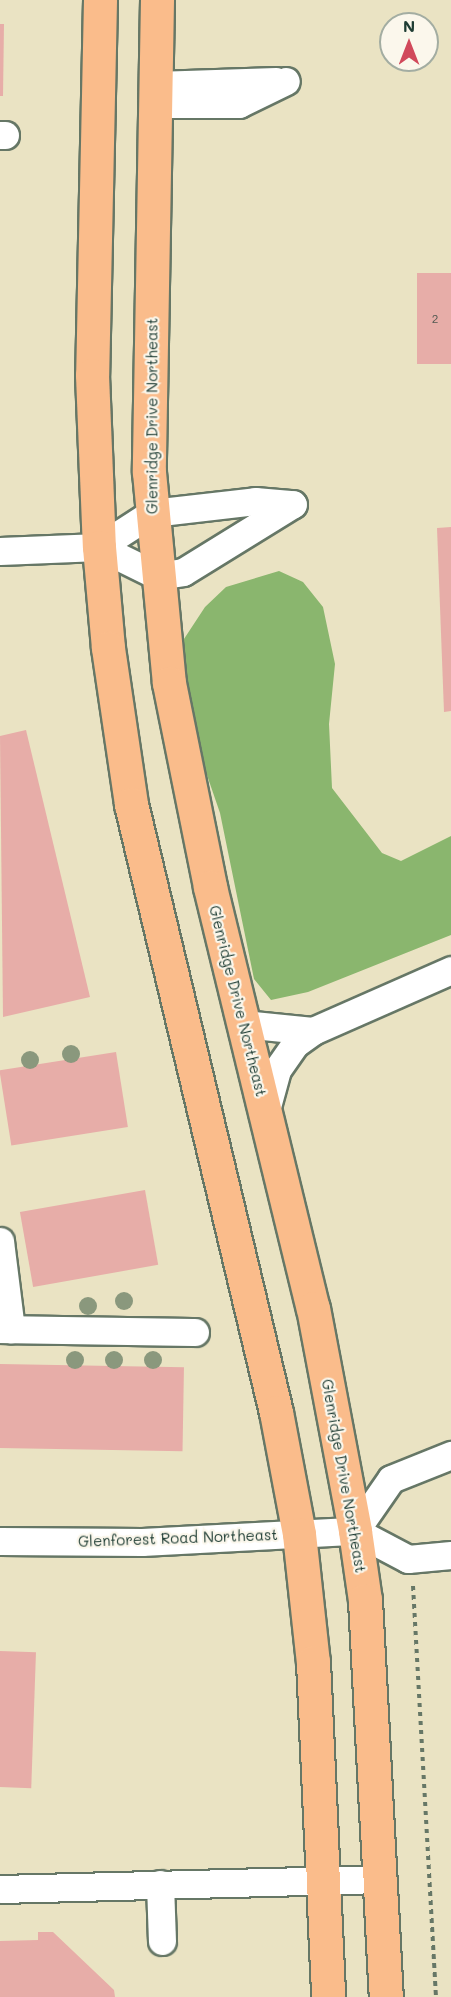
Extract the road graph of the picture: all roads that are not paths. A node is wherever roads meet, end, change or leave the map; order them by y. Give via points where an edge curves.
1 (100, 0) edge
2 (156, 0) edge
3 (152, 513) junction
4 (99, 547) junction
5 (0, 551) edge
6 (158, 576) junction
7 (451, 970) edge
8 (243, 1024) junction
9 (313, 1031) junction
10 (265, 1114) junction
11 (0, 1241) edge
12 (5, 1329) edge
13 (195, 1332) dead end
14 (451, 1455) edge
15 (355, 1531) junction
16 (299, 1534) junction
17 (0, 1541) edge
18 (451, 1555) edge
19 (380, 1879) junction
20 (322, 1881) junction
21 (160, 1884) junction
22 (0, 1889) edge
23 (162, 1941) dead end
24 (328, 1997) edge
25 (386, 1997) edge

1 - 4 main road via 92,375
2 - 3 main road, Glenridge Drive Northeast via 149,472
3 - 4 street
3 - 6 main road, Glenridge Drive Northeast
3 - 6 street via 255,501 293,504 215,556 183,572
4 - 5 street
4 - 6 street
4 - 16 main road via 117,720 131,804 276,1412
6 - 8 main road, Glenridge Drive Northeast via 169,683 210,887
7 - 9 street
8 - 9 street
8 - 10 main road, Glenridge Drive Northeast
9 - 10 street via 295,1044 278,1070
10 - 15 main road, Glenridge Drive Northeast via 313,1308
11 - 12 street
12 - 13 street
14 - 15 street via 391,1479
15 - 16 street, Glenforest Road Northeast
15 - 18 street via 408,1559
15 - 19 main road, Glenridge Drive Northeast via 365,1599
16 - 17 street, Glenforest Road Northeast via 142,1542
16 - 20 main road via 313,1662
19 - 20 street
19 - 25 main road, Glenridge Drive Northeast
20 - 21 street
20 - 24 main road
21 - 22 street
21 - 23 street

